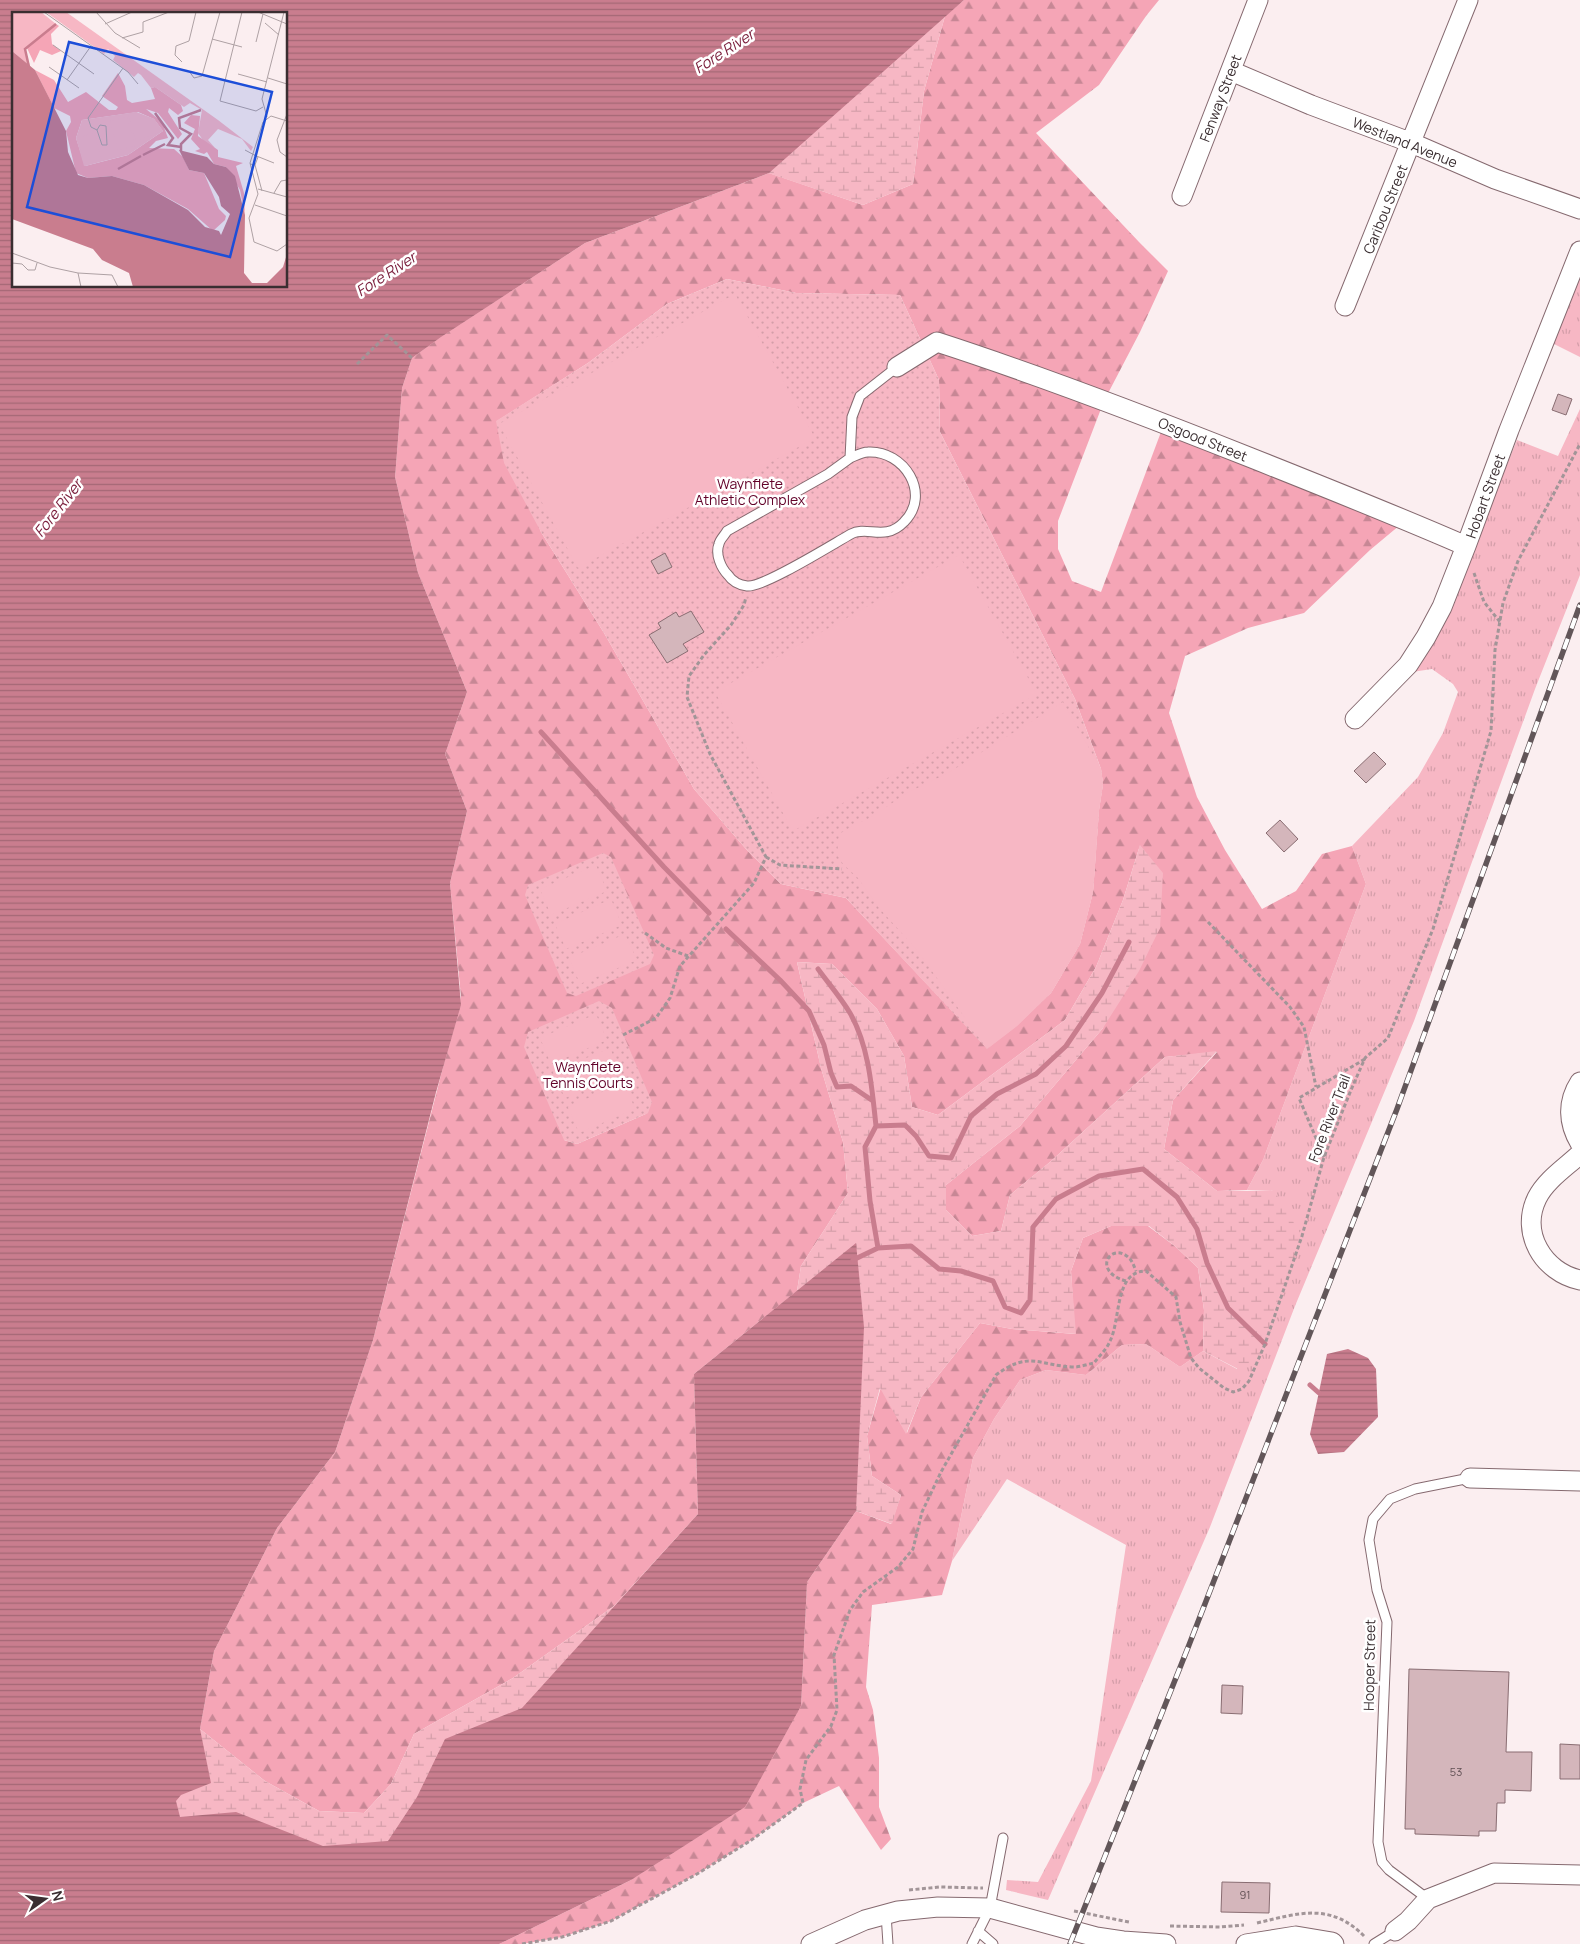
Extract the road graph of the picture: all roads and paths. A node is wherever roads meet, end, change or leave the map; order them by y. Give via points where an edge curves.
1 (1258, 0) edge
2 (1468, 0) edge
3 (1231, 71) junction
4 (1412, 143) junction
5 (1182, 196) dead end
6 (1580, 209) edge
7 (1580, 250) edge
8 (1345, 306) dead end
9 (412, 358) dead end
10 (358, 364) dead end
11 (897, 367) joint
12 (1580, 444) edge
13 (850, 458) junction
14 (1466, 546) junction
15 (748, 586) junction
16 (1500, 622) junction
17 (1355, 720) dead end
18 (766, 857) junction
19 (842, 869) dead end
20 (1208, 922) dead end
21 (645, 934) dead end
22 (688, 956) junction
23 (623, 1034) dead end
24 (1366, 1058) junction
25 (1580, 1082) edge
26 (1316, 1087) junction
27 (1580, 1143) edge
28 (1580, 1154) edge
29 (1324, 1157) junction
30 (1136, 1271) junction
31 (1580, 1280) edge
32 (1126, 1281) junction
33 (1470, 1478) joint
34 (1580, 1481) edge
35 (1003, 1838) dead end
36 (1580, 1875) edge
37 (980, 1888) dead end
38 (909, 1890) dead end
39 (1428, 1899) junction
40 (990, 1908) junction
41 (886, 1914) junction
42 (1094, 1916) dead end
43 (1132, 1922) dead end
44 (1191, 1927) dead end
45 (978, 1931) junction
46 (1395, 1931) joint
47 (1364, 1936) dead end
48 (522, 1944) edge
49 (811, 1944) edge
50 (888, 1944) edge
51 (972, 1944) edge
52 (993, 1944) edge
53 (1166, 1944) edge
54 (1246, 1944) edge
55 (1334, 1944) edge
56 (1374, 1944) edge

1 - 3 street, Fenway Street
2 - 4 street, Caribou Street
3 - 4 street, Westland Avenue
3 - 5 street, Fenway Street
4 - 6 street, Westland Avenue via 1495,180
4 - 8 street, Caribou Street
7 - 14 street, Hobart Street
9 - 10 path via 387,335
11 - 13 lane via 860,396 852,417
11 - 14 street, Osgood Street via 937,342 1164,424
12 - 16 path, Fore River Trail via 1518,560
13 - 15 lane via 828,474 727,531 718,545 720,567 732,581
13 - 15 lane via 867,451 886,454 903,466 914,481 916,497 912,512 903,524 889,532 857,530 768,580
14 - 16 path via 1484,602
14 - 17 street, Hobart Street via 1442,607 1426,637 1408,665
15 - 18 path via 744,605 731,625 689,676 687,697 710,754
16 - 24 path, Fore River Trail via 1495,650 1491,731 1434,928 1388,1038
18 - 19 path via 780,866
18 - 22 path via 754,883
20 - 26 path via 1304,1027
21 - 22 path via 666,948
22 - 23 path via 680,966 670,998 656,1018
24 - 26 path
24 - 29 path, Fore River Trail
25 - 27 street via 1570,1111 1572,1128
26 - 29 path via 1299,1098
28 - 31 street via 1542,1190 1534,1206 1531,1225 1535,1244 1544,1260 1558,1272
29 - 30 path, Fore River Trail via 1318,1186 1260,1357 1242,1389 1234,1392 1224,1388 1199,1368 1191,1358 1176,1297 1146,1271
30 - 32 path
30 - 32 path via 1124,1254 1107,1257 1108,1270
32 - 48 path via 1110,1341 1094,1363 1075,1367 1033,1360 1010,1365 996,1375 941,1472 922,1512 912,1549 898,1567 863,1592 850,1610 834,1654 837,1710 831,1726 806,1760 800,1789 803,1802 697,1874 611,1921 562,1937
33 - 34 street
33 - 39 lane, Hooper Street via 1415,1489 1390,1499 1373,1520 1368,1540 1387,1622 1378,1842 1382,1862 1389,1870
35 - 40 lane
36 - 39 street via 1494,1873
37 - 38 path
39 - 46 street
40 - 41 street via 938,1907
40 - 45 lane
40 - 53 street via 1096,1937
41 - 49 street
41 - 50 lane
42 - 43 path
44 - 47 path via 1243,1925 1318,1912 1341,1919
45 - 51 lane
45 - 52 lane
46 - 56 lane
54 - 55 street via 1296,1936

